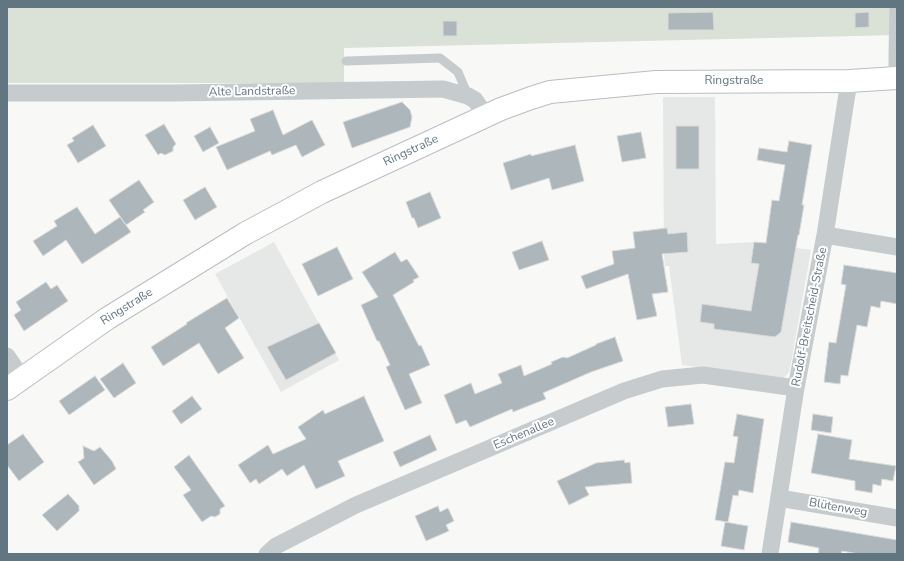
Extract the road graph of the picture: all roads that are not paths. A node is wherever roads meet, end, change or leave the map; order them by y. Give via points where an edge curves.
1 (894, 7) edge
2 (346, 61) dead end
3 (895, 78) edge
4 (849, 80) junction
5 (7, 93) edge
6 (468, 96) junction
7 (486, 116) junction
8 (825, 234) junction
9 (897, 247) edge
10 (7, 356) edge
11 (14, 384) edge
12 (796, 388) junction
13 (779, 498) junction
14 (897, 518) edge
15 (267, 554) edge
16 (770, 554) edge

1 - 3 lane via 892,56
2 - 6 lane via 440,58 458,72
3 - 4 main road, Ringstraße
4 - 7 main road, Ringstraße via 656,82 550,92
4 - 8 street, Rudolf-Breitscheid-Straße
5 - 6 street, Alte Landstraße via 443,89
6 - 7 street, Alte Landstraße via 475,100
7 - 11 main road, Ringstraße via 322,192 287,211 108,318
8 - 9 street
8 - 12 street, Rudolf-Breitscheid-Straße
10 - 11 street, Ringstraße
12 - 13 street, Rudolf-Breitscheid-Straße
12 - 15 street, Eschenallee via 703,375 662,380 632,389 356,505 276,546
13 - 14 street, Blütenweg
13 - 16 street, Rudolf-Breitscheid-Straße

